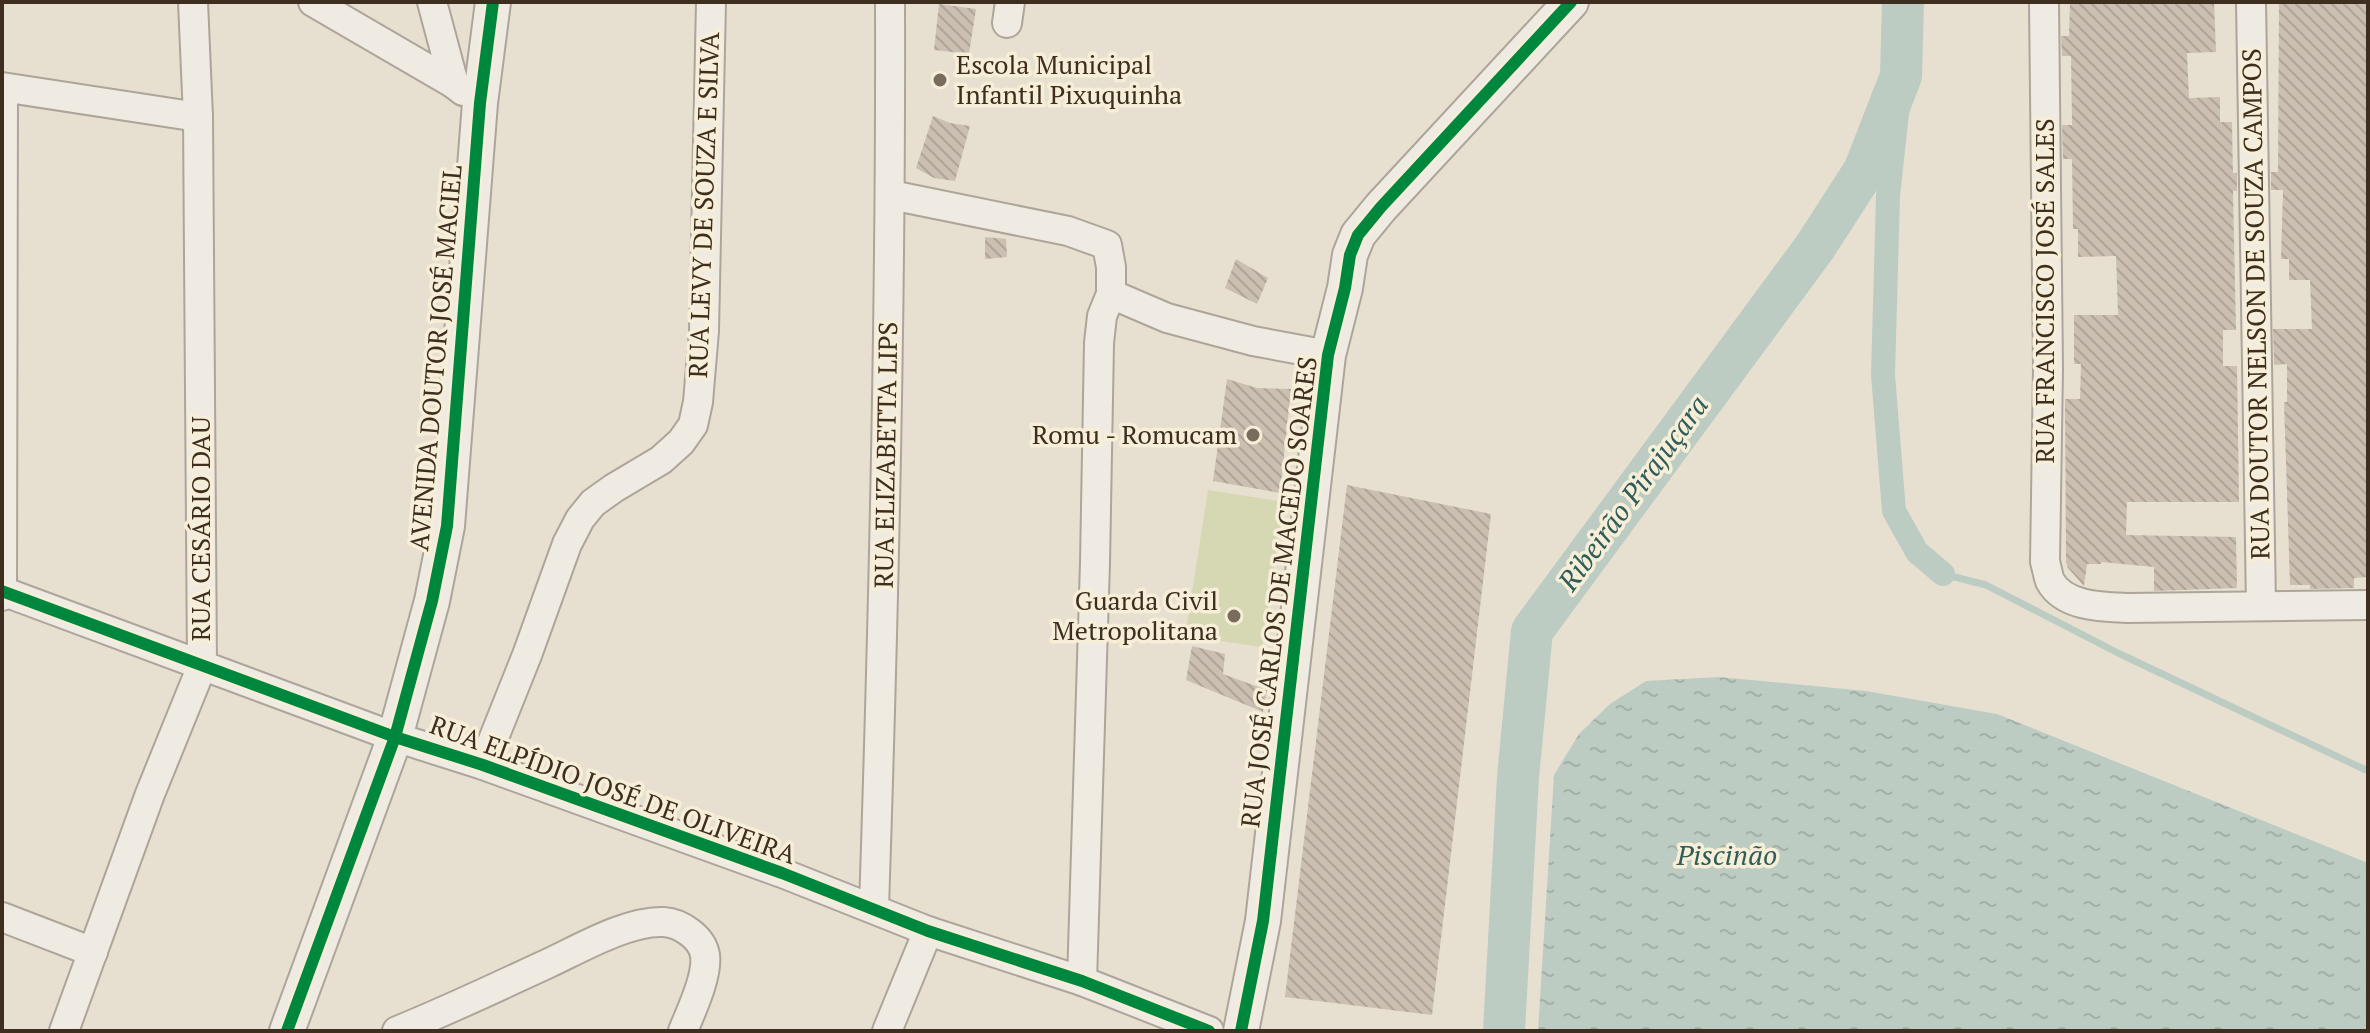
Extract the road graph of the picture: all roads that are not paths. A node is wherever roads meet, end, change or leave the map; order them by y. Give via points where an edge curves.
1 (193, 2) edge
2 (313, 2) edge
3 (432, 2) edge
4 (493, 2) edge
5 (711, 2) edge
6 (890, 2) edge
7 (1571, 2) edge
8 (2044, 2) edge
9 (2251, 2) edge
10 (3, 88) edge
11 (467, 94) junction
12 (198, 117) junction
13 (891, 195) junction
14 (1111, 294) junction
15 (1328, 355) junction
16 (3, 593) edge
17 (2368, 605) edge
18 (2261, 606) junction
19 (202, 666) junction
20 (395, 737) junction
21 (483, 765) junction
22 (874, 908) junction
23 (2, 917) edge
24 (928, 931) junction
25 (93, 952) junction
26 (1082, 981) junction
27 (64, 1031) edge
28 (287, 1031) edge
29 (397, 1031) edge
30 (683, 1031) edge
31 (887, 1031) edge
32 (1209, 1031) edge
33 (1241, 1031) edge

1 - 12 street, RUA CESÁRIO DAU
2 - 11 street
3 - 11 street
4 - 11 street, AVENIDA DOUTOR JOSÉ MACIEL
5 - 21 street, RUA LEVY DE SOUZA E SILVA via 704,331 693,425 661,460 593,503 580,519
6 - 13 street, RUA ELIZABETTA LIPS
7 - 15 street, RUA JOSÉ CARLOS DE MACEDO SOARES via 1358,235
8 - 18 street, RUA FRANCISCO JOSÉ SALES via 2045,562 2050,580 2088,607
9 - 18 street, RUA DOUTOR NELSON DE SOUZA CAMPOS
10 - 12 street
10 - 16 street
11 - 20 street, AVENIDA DOUTOR JOSÉ MACIEL via 447,526
12 - 19 street, RUA CESÁRIO DAU
13 - 14 street via 1068,231 1107,245
13 - 22 street, RUA ELIZABETTA LIPS
14 - 15 street via 1167,318
14 - 26 street via 1099,343
15 - 33 street, RUA JOSÉ CARLOS DE MACEDO SOARES via 1263,921
16 - 19 street, RUA ELPÍDIO JOSÉ DE OLIVEIRA
17 - 18 street
19 - 20 street, RUA ELPÍDIO JOSÉ DE OLIVEIRA
19 - 25 street, RUA CESÁRIO DAU
20 - 21 street, RUA ELPÍDIO JOSÉ DE OLIVEIRA
20 - 28 street, AVENIDA DOUTOR JOSÉ MACIEL
21 - 22 street, RUA ELPÍDIO JOSÉ DE OLIVEIRA
22 - 24 street, RUA ELPÍDIO JOSÉ DE OLIVEIRA
23 - 25 street
24 - 26 street, RUA ELPÍDIO JOSÉ DE OLIVEIRA
24 - 31 street
25 - 27 street, RUA CESÁRIO DAU
26 - 32 street, RUA ELPÍDIO JOSÉ DE OLIVEIRA
29 - 30 street via 600,939 663,922 680,926 698,940 705,954

